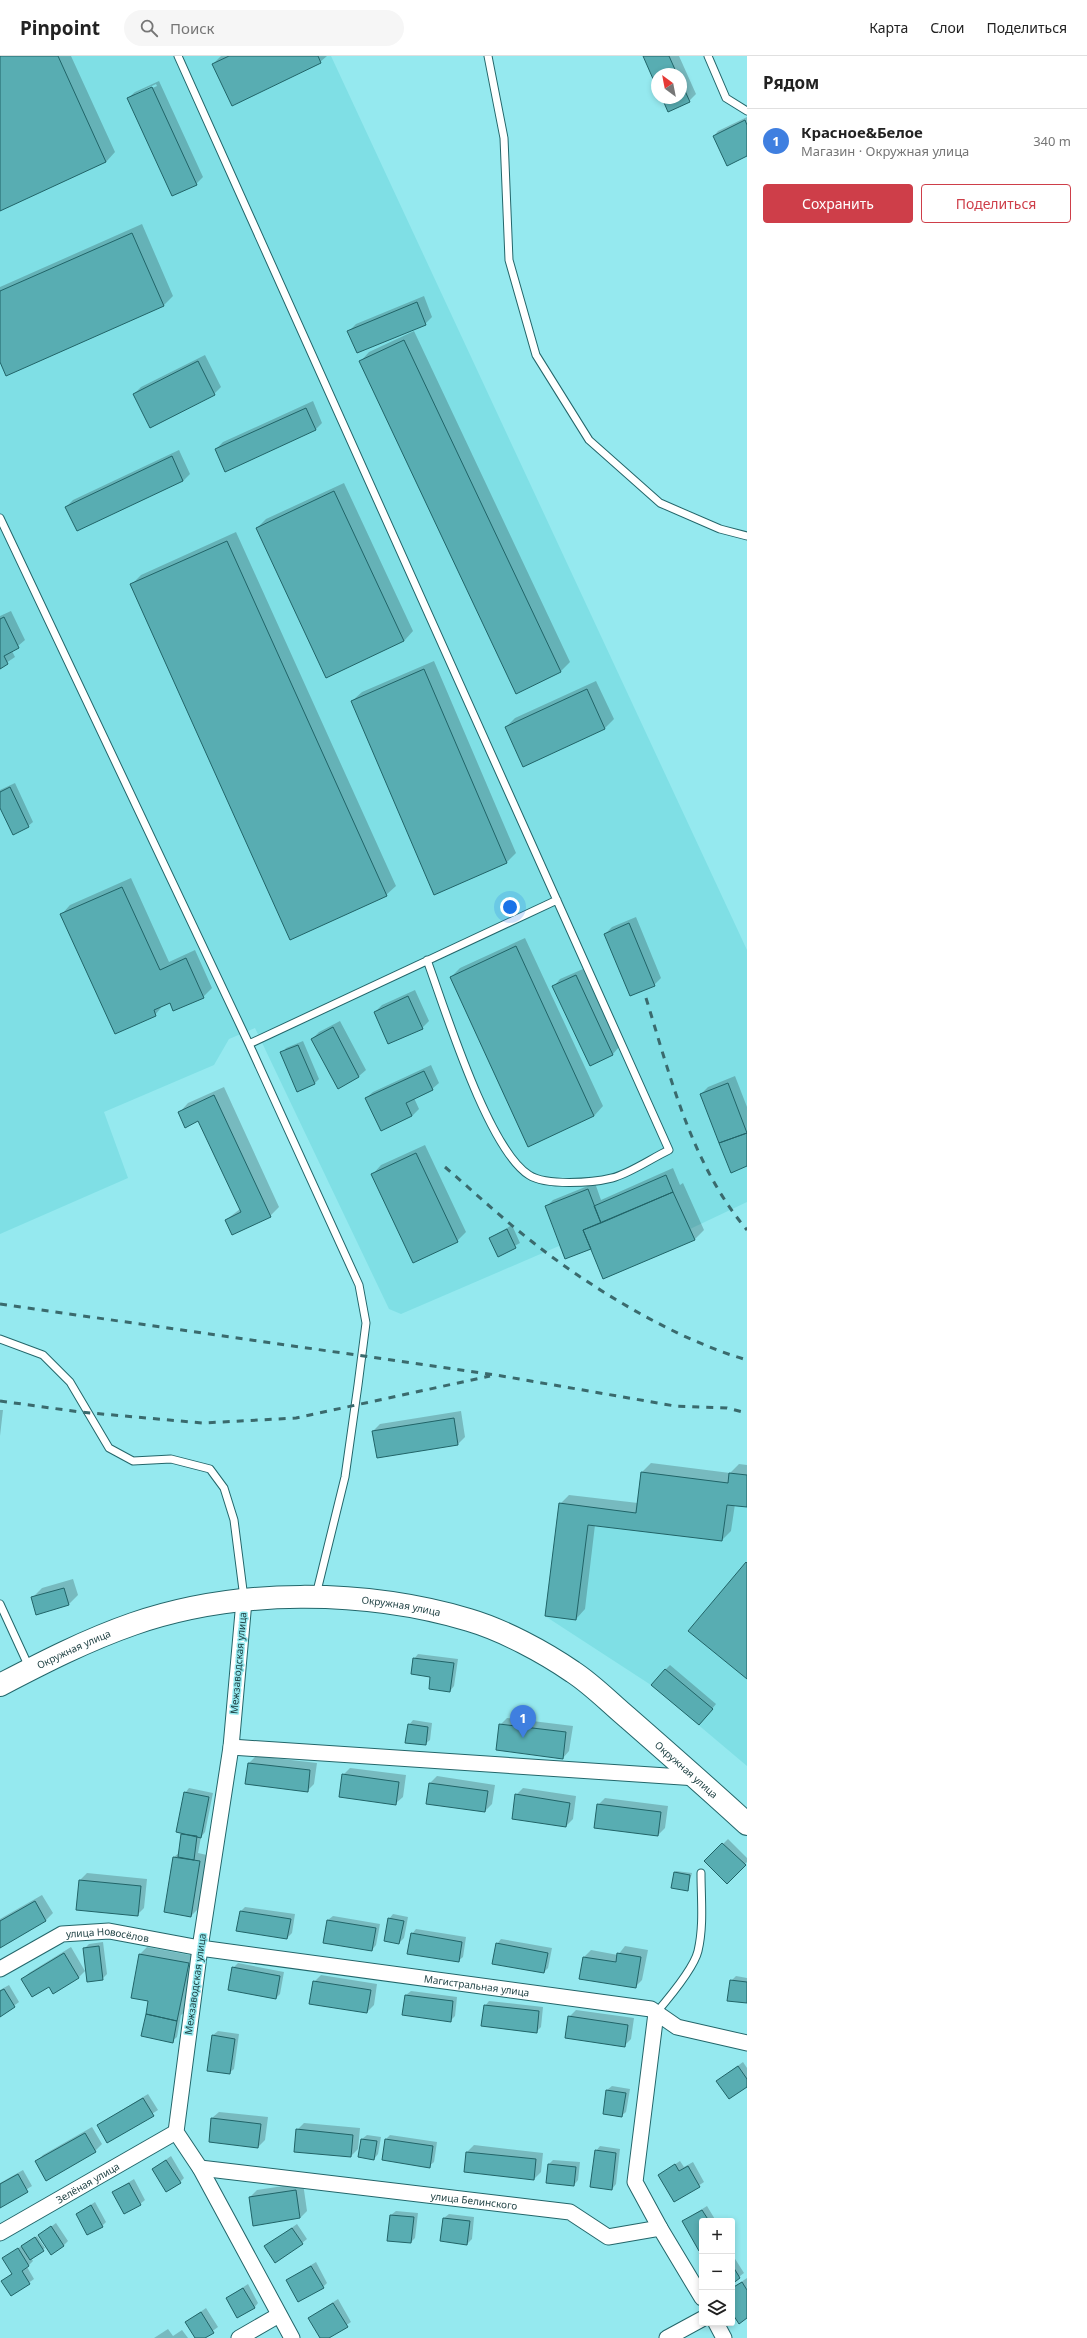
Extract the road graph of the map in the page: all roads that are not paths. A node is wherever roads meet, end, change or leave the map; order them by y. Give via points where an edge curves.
1 (178, 56) edge
2 (488, 56) edge
3 (708, 56) edge
4 (747, 110) edge
5 (0, 518) edge
6 (747, 536) edge
7 (557, 900) junction
8 (427, 960) junction
9 (249, 1044) junction
10 (0, 1339) edge
11 (315, 1597) junction
12 (244, 1601) junction
13 (0, 1604) edge
14 (30, 1670) junction
15 (0, 1685) edge
16 (231, 1747) junction
17 (698, 1778) junction
18 (747, 1824) edge
19 (701, 1873) dead end
20 (200, 1948) junction
21 (0, 1969) edge
22 (656, 2013) junction
23 (747, 2043) edge
24 (176, 2132) junction
25 (200, 2168) junction
26 (660, 2228) junction
27 (0, 2233) edge
28 (699, 2293) edge
29 (279, 2315) junction
30 (699, 2320) edge
31 (718, 2326) edge
32 (239, 2338) edge
33 (292, 2338) edge
34 (667, 2338) edge
35 (724, 2338) edge

1 - 7 lane
2 - 6 lane via 504,138 509,260 536,355 589,440 660,503 720,529
3 - 4 lane via 726,98
5 - 9 lane
7 - 8 lane
7 - 8 lane via 669,1150 613,1178 562,1183 529,1175 504,1148 479,1099
8 - 9 lane
9 - 11 lane via 359,1285 366,1324 345,1477
10 - 12 lane via 43,1355 70,1382 109,1448 133,1461 171,1459 210,1469 224,1488 234,1520
11 - 12 highway, Окружная улица
11 - 17 highway, Окружная улица via 363,1599 423,1608 470,1620 510,1636 574,1672
12 - 14 highway, Окружная улица via 188,1609 135,1623 72,1648
12 - 16 street, Межзаводская улица
13 - 14 lane
14 - 15 highway, Окружная улица
16 - 17 street
16 - 20 street, Межзаводская улица
17 - 18 highway, Окружная улица
19 - 22 lane via 702,1926 698,1952 673,1992
20 - 21 street, улица Новосёлов via 109,1931 62,1934
20 - 22 street, Магистральная улица via 651,2008
20 - 24 street, Межзаводская улица
22 - 23 street, Магистральная улица via 677,2027
22 - 26 street via 635,2182
24 - 25 street
24 - 27 street, Зелёная улица
25 - 26 street, улица Белинского via 570,2212 608,2237
25 - 29 street
26 - 28 street
29 - 32 street
29 - 33 street
30 - 34 street
31 - 35 street

